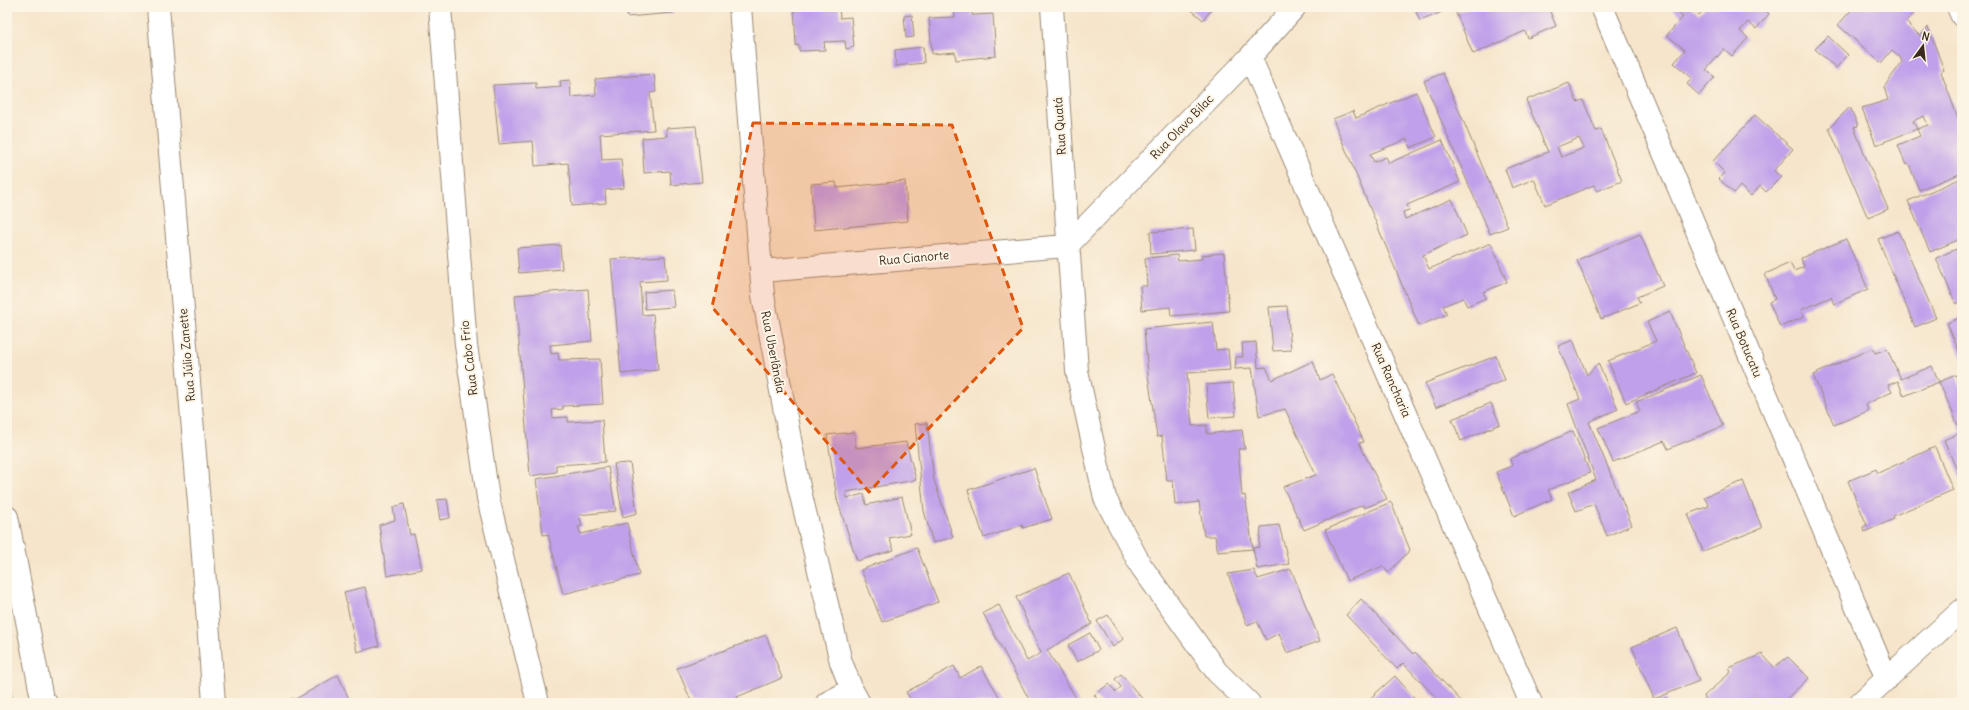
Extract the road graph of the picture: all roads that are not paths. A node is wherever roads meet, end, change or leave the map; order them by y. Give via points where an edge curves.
1 (158, 7) edge
2 (440, 7) edge
3 (740, 7) edge
4 (1052, 7) edge
5 (1295, 7) edge
6 (1602, 7) edge
7 (1958, 7) edge
8 (1962, 16) edge
9 (1250, 57) junction
10 (1067, 246) junction
11 (761, 271) junction
12 (7, 517) edge
13 (1962, 610) edge
14 (1887, 679) junction
15 (855, 697) edge
16 (46, 703) edge
17 (214, 703) edge
18 (538, 703) edge
19 (827, 703) edge
20 (1249, 703) edge
21 (1532, 703) edge
22 (1860, 703) edge

1 - 17 street, Rua Júlio Zanette
2 - 18 street, Rua Cabo Frio via 466,345 488,498
3 - 11 street, Rua Uberlândia
4 - 10 street, Rua Quatá
5 - 9 street, Rua Olavo Bilac
6 - 14 street, Rua Botucatu
7 - 8 street
9 - 10 street, Rua Olavo Bilac
9 - 21 street, Rua Rancharia
10 - 11 street, Rua Cianorte
10 - 20 street, Rua Quatá via 1076,371 1105,498 1141,566 1217,672
11 - 15 street, Rua Uberlândia via 763,294 799,487 841,662
12 - 16 street via 42,699
13 - 14 street
14 - 22 street
15 - 19 street

